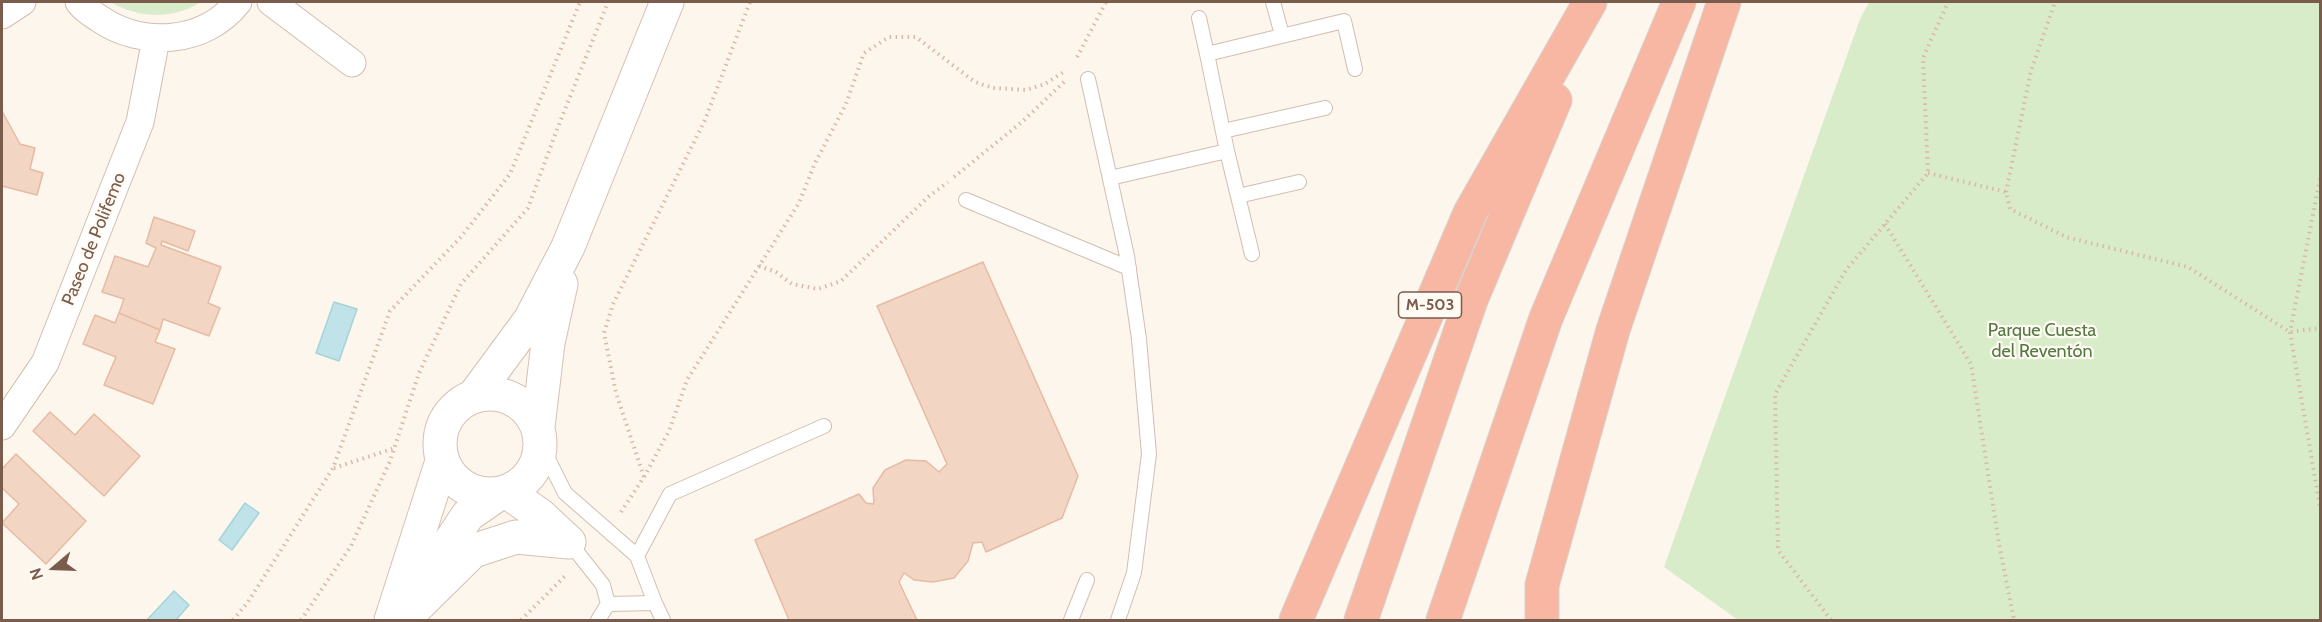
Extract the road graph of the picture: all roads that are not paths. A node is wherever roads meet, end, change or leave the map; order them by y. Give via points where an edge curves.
1 (22, 2) edge
2 (79, 2) edge
3 (238, 2) edge
4 (271, 2) edge
5 (667, 2) edge
6 (1274, 2) edge
7 (1590, 2) edge
8 (1596, 2) edge
9 (1679, 2) edge
10 (1724, 2) edge
11 (2, 15) edge
12 (1199, 18) dead end
13 (1282, 35) junction
14 (156, 39) junction
15 (1207, 54) junction
16 (352, 63) dead end
17 (1355, 69) dead end
18 (1088, 79) dead end
19 (1325, 108) dead end
20 (1223, 131) junction
21 (1227, 151) junction
22 (1110, 178) junction
23 (1299, 182) dead end
24 (1238, 196) junction
25 (966, 200) dead end
26 (568, 247) junction
27 (1252, 254) dead end
28 (1129, 268) junction
29 (474, 396) junction
30 (2, 426) edge
31 (824, 426) dead end
32 (539, 436) junction
33 (442, 460) junction
34 (502, 493) junction
35 (577, 550) junction
36 (637, 556) junction
37 (1087, 580) dead end
38 (608, 603) junction
39 (655, 603) junction
40 (392, 621) edge
41 (397, 621) edge
42 (403, 621) edge
43 (598, 621) edge
44 (663, 621) edge
45 (1071, 621) edge
46 (1118, 621) edge
47 (1296, 621) edge
48 (1361, 621) edge
49 (1443, 621) edge
50 (1542, 621) edge

1 - 11 street
2 - 14 street via 117,31
3 - 14 street via 211,25 184,36
4 - 16 street
5 - 26 street
6 - 13 lane
7 - 47 highway, M-503 via 1470,213
8 - 48 highway, M-503 via 1471,300
9 - 49 highway via 1546,318
10 - 50 highway via 1613,330 1542,585
12 - 15 lane
13 - 15 lane
13 - 17 lane via 1344,21
14 - 30 street, Paseo de Polifemo via 140,122 45,363
15 - 20 lane
18 - 22 lane
19 - 20 lane
20 - 21 lane
21 - 22 lane
21 - 24 lane
22 - 28 lane
23 - 24 lane
24 - 27 lane
25 - 28 lane
26 - 29 street via 530,320
26 - 32 street via 549,343
28 - 46 lane via 1149,454 1134,573
29 - 32 street via 505,396 519,402 530,414
29 - 33 street via 448,414 441,429
31 - 36 lane via 670,494
32 - 34 street via 536,465 524,482
32 - 36 lane via 565,493
33 - 34 street via 457,484 483,495
33 - 40 street
34 - 35 street via 540,515
34 - 41 street via 468,515
35 - 38 lane via 603,585
35 - 42 street via 516,537 473,551
36 - 39 lane
37 - 45 lane
38 - 39 lane
38 - 43 lane
39 - 44 lane

